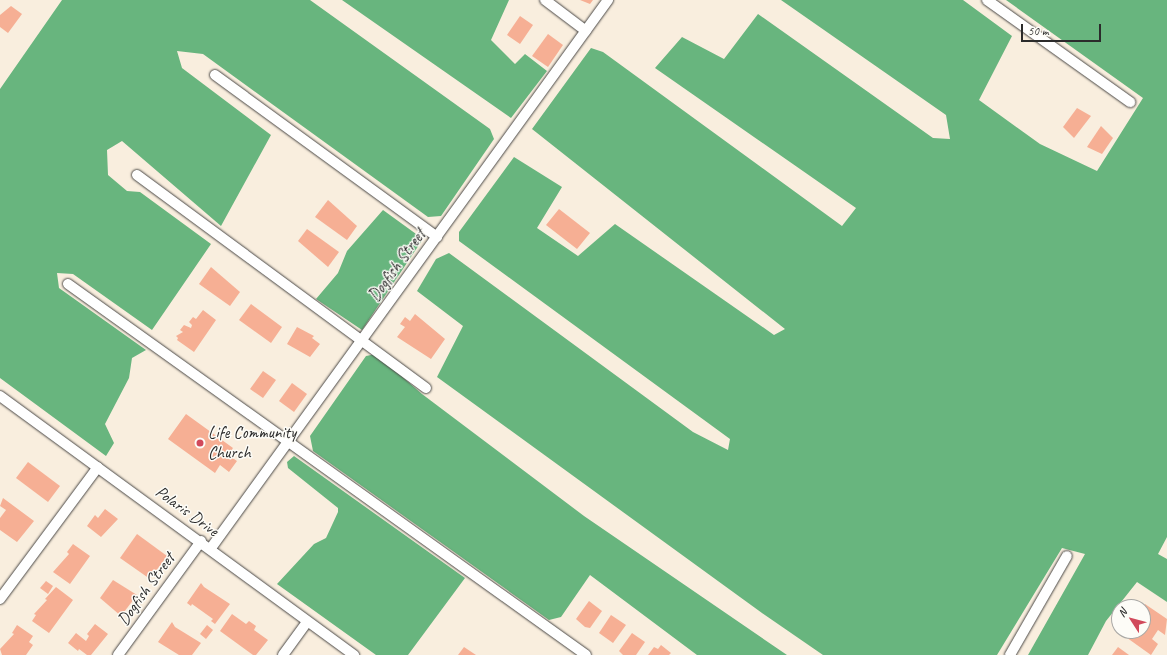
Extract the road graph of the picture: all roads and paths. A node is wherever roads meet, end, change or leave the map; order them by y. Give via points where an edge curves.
1 (545, 0) edge
2 (608, 0) edge
3 (986, 0) edge
4 (586, 31) junction
5 (215, 75) dead end
6 (1130, 102) dead end
7 (137, 175) dead end
8 (437, 237) junction
9 (68, 284) dead end
10 (363, 341) junction
11 (426, 388) dead end
12 (0, 396) edge
13 (290, 441) junction
14 (98, 466) junction
15 (201, 541) junction
16 (211, 548) junction
17 (1066, 556) dead end
18 (0, 599) edge
19 (307, 622) junction
20 (118, 655) edge
21 (283, 655) edge
22 (354, 655) edge
23 (586, 655) edge
24 (1010, 655) edge

1 - 4 street
2 - 4 street, Dogfish Street
3 - 6 street
4 - 8 street, Dogfish Street
5 - 8 street
7 - 10 street
8 - 10 street, Dogfish Street
9 - 13 street
10 - 11 street
10 - 13 street, Dogfish Street
12 - 14 street, Polaris Drive
13 - 16 street, Dogfish Street
13 - 23 street
14 - 15 street, Polaris Drive
14 - 18 street
15 - 16 street, Polaris Drive
15 - 20 street, Dogfish Street
16 - 19 street, Polaris Drive
17 - 24 street
19 - 21 street
19 - 22 street, Polaris Drive

